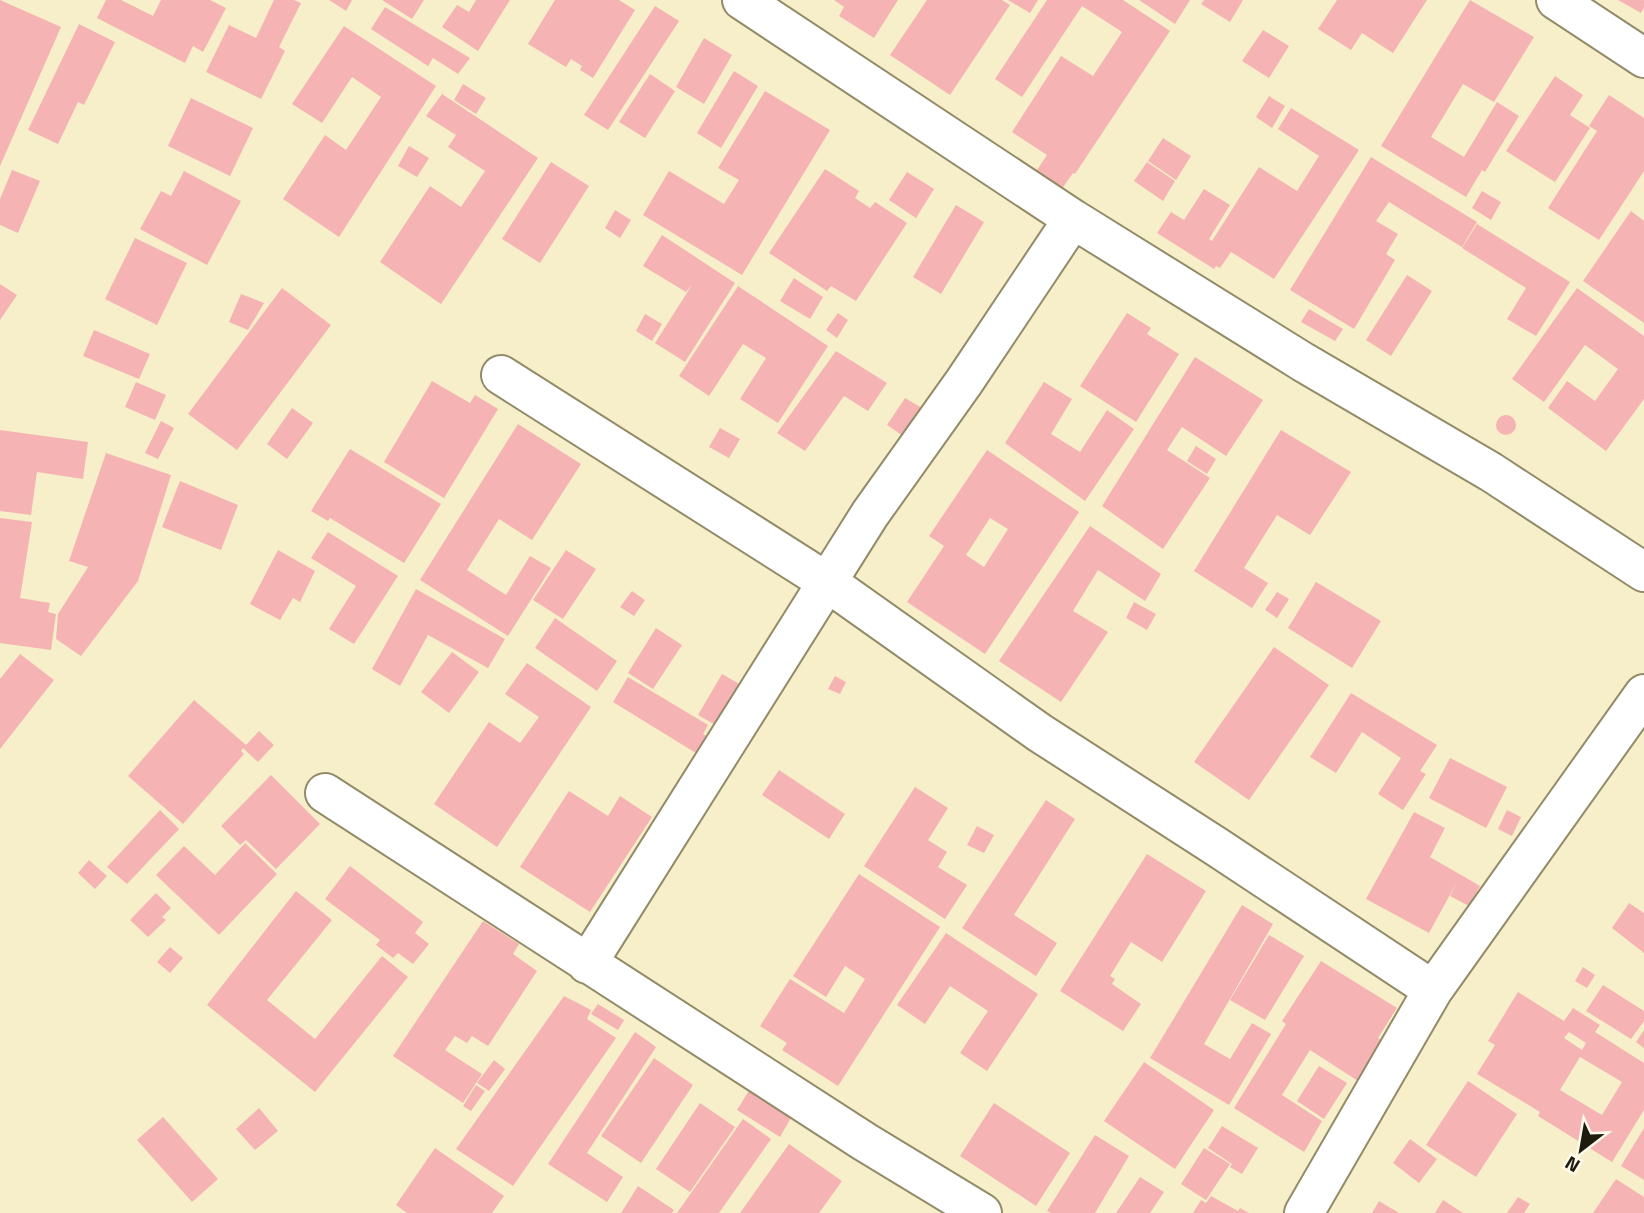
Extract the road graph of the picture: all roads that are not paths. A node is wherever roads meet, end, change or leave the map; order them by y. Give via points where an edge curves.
1 (742, 0) edge
2 (1556, 0) edge
3 (1644, 58) edge
4 (1073, 219) junction
5 (501, 375) dead end
6 (1644, 572) edge
7 (827, 582) junction
8 (1644, 694) edge
9 (325, 793) dead end
10 (587, 964) junction
11 (1433, 990) junction
12 (982, 1213) edge
13 (1304, 1213) edge

1 - 4 street
2 - 3 street
4 - 6 street via 1491,472
4 - 7 street
5 - 7 street
7 - 10 street
7 - 11 street via 1040,733
8 - 11 street
9 - 10 street
10 - 12 street
11 - 13 street

